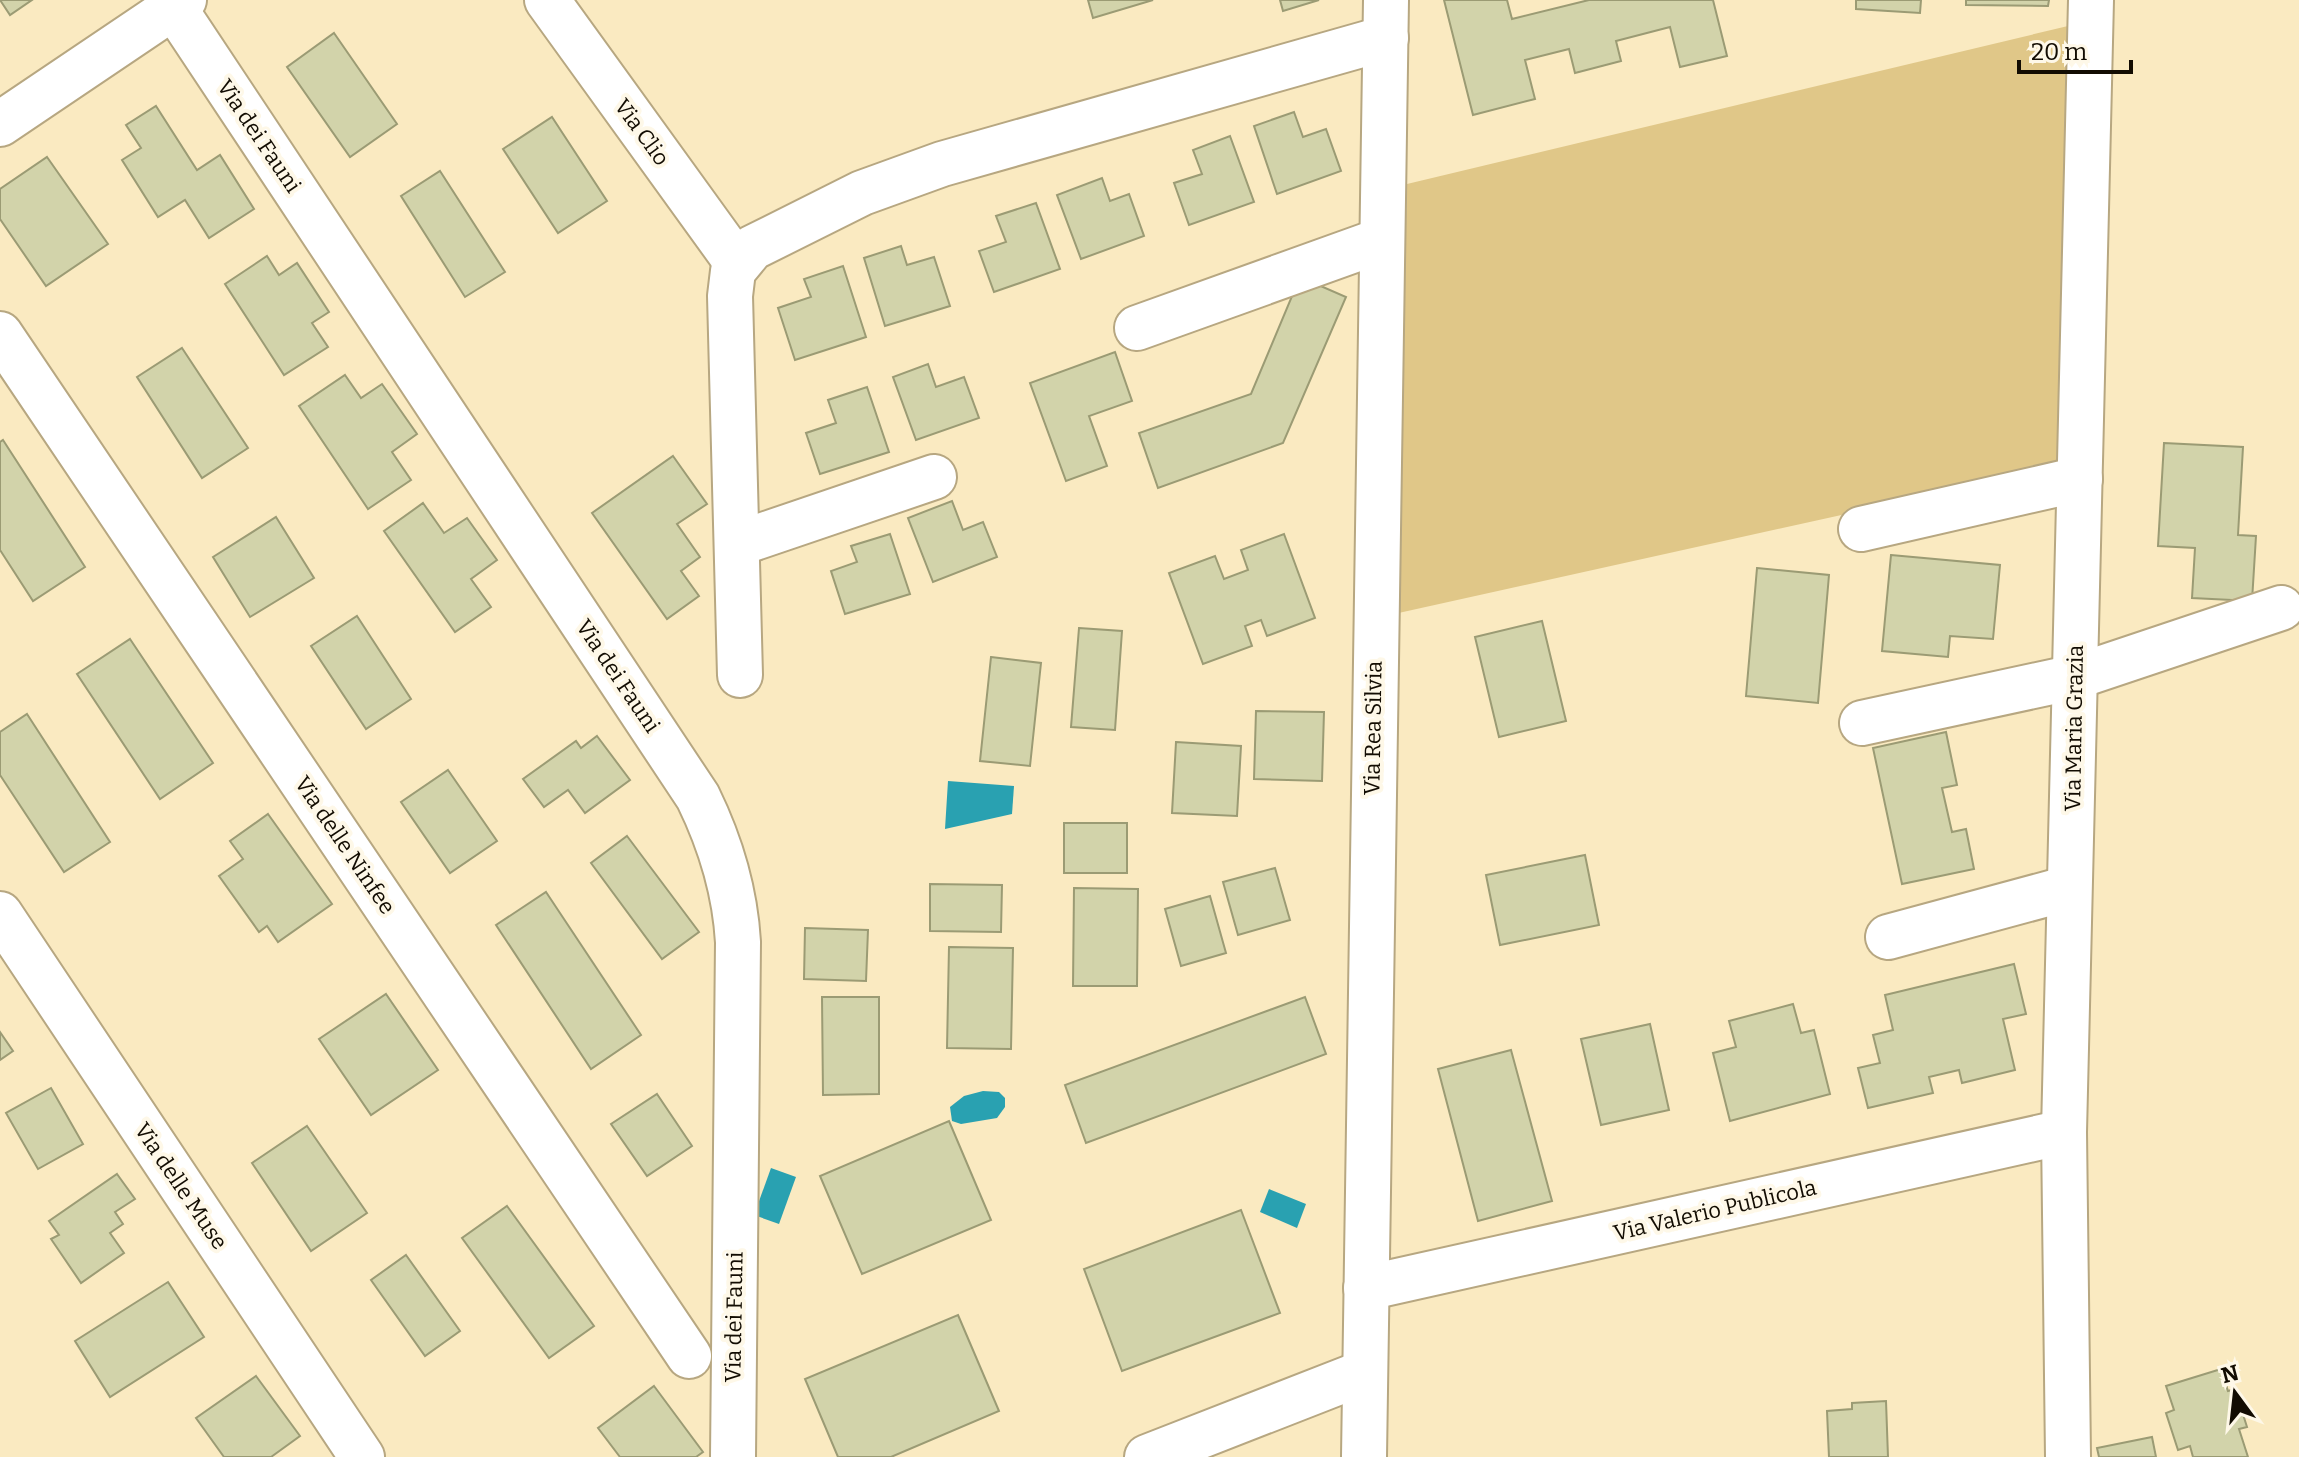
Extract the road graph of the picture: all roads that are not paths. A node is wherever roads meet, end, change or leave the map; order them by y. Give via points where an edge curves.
1 (547, 0) edge
2 (2091, 0) edge
3 (175, 2) edge
4 (1386, 19) edge
5 (0, 124) edge
6 (1382, 240) junction
7 (737, 263) junction
8 (1137, 328) dead end
9 (0, 334) edge
10 (934, 477) dead end
11 (2080, 479) junction
12 (1861, 529) dead end
13 (737, 544) junction
14 (2281, 608) dead end
15 (740, 675) dead end
16 (2075, 677) junction
17 (1862, 723) dead end
18 (2069, 888) junction
19 (0, 914) edge
20 (1888, 937) dead end
21 (2064, 1132) junction
22 (1366, 1288) junction
23 (689, 1356) dead end
24 (1365, 1372) junction
25 (362, 1457) edge
26 (733, 1457) edge
27 (1147, 1457) edge
28 (1364, 1457) edge
29 (2068, 1457) edge

1 - 7 street, Via Clio
2 - 11 street, Via Maria Grazia
3 - 5 street
3 - 26 street, Via dei Fauni via 698,797 712,828 729,882 738,942
4 - 6 street, Via Rea Silvia
4 - 7 street via 914,174 765,240
6 - 8 street
6 - 22 street, Via Rea Silvia
7 - 13 street via 730,296
9 - 23 street, Via delle Ninfee
10 - 13 street
11 - 12 street
11 - 16 street, Via Maria Grazia
13 - 15 street
14 - 16 street
16 - 17 street
16 - 18 street, Via Maria Grazia
18 - 20 street
18 - 21 street, Via Maria Grazia
19 - 25 street, Via delle Muse
21 - 22 street, Via Valerio Publicola
21 - 29 street, Via Maria Grazia
22 - 24 street, Via Rea Silvia
24 - 27 street
24 - 28 street, Via Rea Silvia

